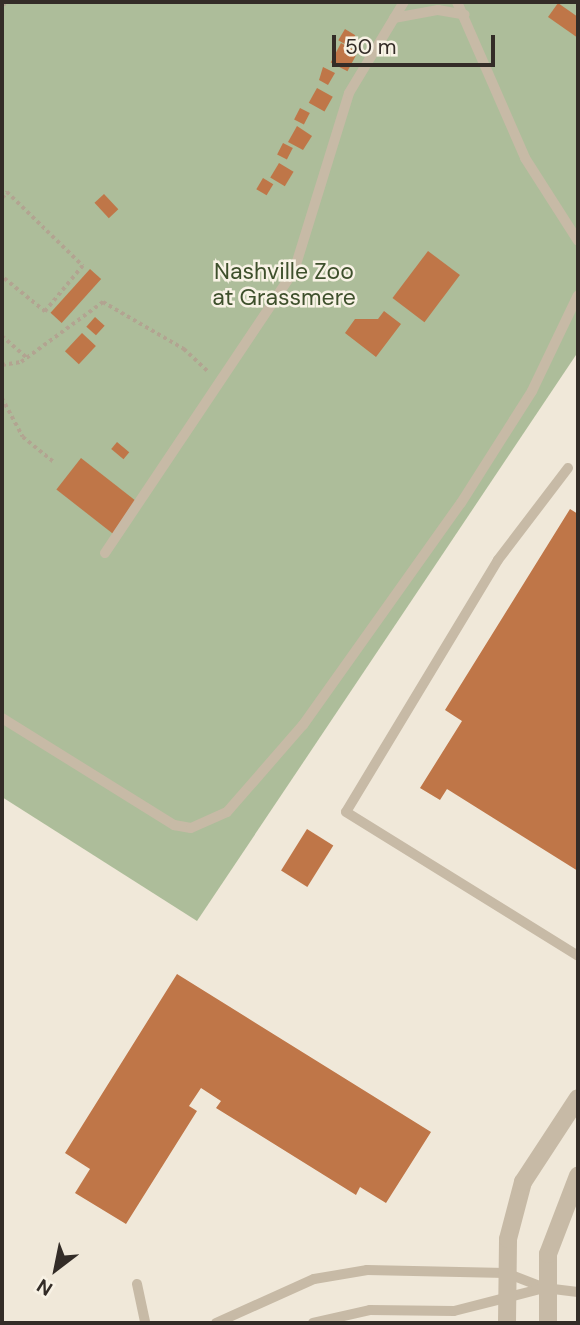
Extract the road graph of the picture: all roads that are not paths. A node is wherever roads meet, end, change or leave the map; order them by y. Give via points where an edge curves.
1 (404, 2) edge
2 (457, 2) edge
3 (465, 15) junction
4 (394, 18) junction
5 (578, 241) edge
6 (578, 295) edge
7 (568, 468) dead end
8 (105, 553) dead end
9 (2, 718) edge
10 (578, 956) edge
11 (578, 1098) edge
12 (578, 1176) edge
13 (506, 1273) junction
14 (137, 1284) dead end
15 (545, 1288) junction
16 (578, 1292) edge
17 (505, 1298) junction
18 (145, 1323) edge
19 (216, 1323) edge
20 (313, 1323) edge
21 (507, 1323) edge
22 (548, 1323) edge

1 - 4 lane
2 - 3 lane
3 - 4 lane via 438,10
3 - 5 lane via 525,158
4 - 8 lane via 349,93 294,271
6 - 9 lane via 532,391 461,503 303,725 227,812 191,828 174,825
7 - 10 lane via 498,560 345,812
11 - 13 street via 523,1182
12 - 15 street via 548,1254
13 - 15 lane
13 - 17 street
13 - 19 lane via 367,1270 314,1279
14 - 18 lane
15 - 16 lane
15 - 17 lane
15 - 22 street
17 - 20 lane via 454,1311 370,1310
17 - 21 street

